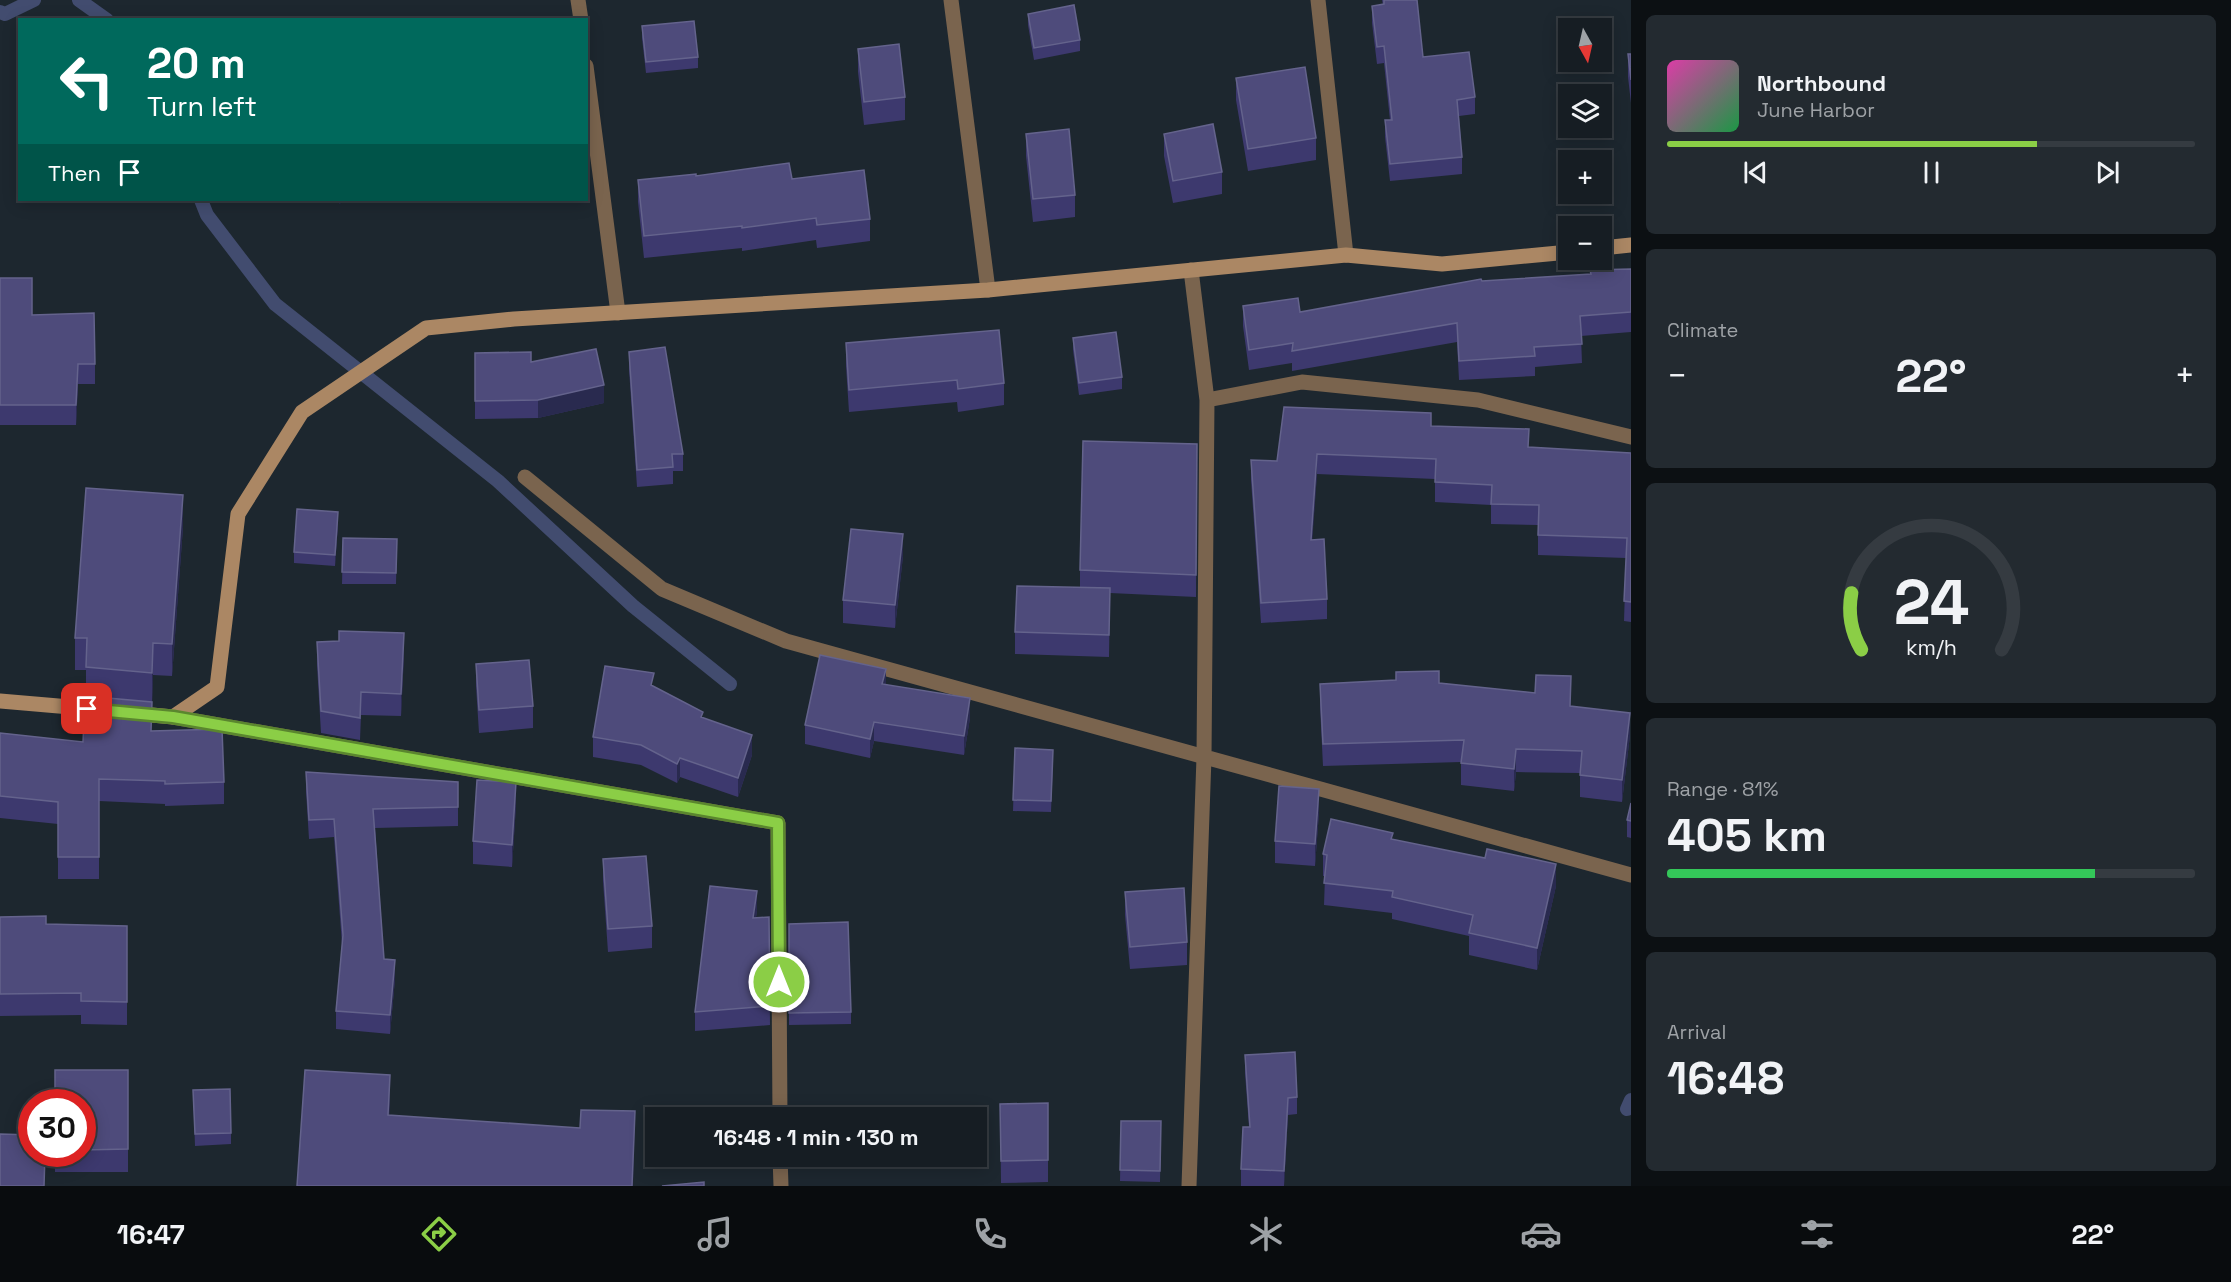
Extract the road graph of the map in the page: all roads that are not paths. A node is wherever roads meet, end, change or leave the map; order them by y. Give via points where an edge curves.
1 (578, 0) edge
2 (951, 0) edge
3 (1318, 0) edge
4 (580, 18) edge
5 (588, 81) edge
6 (1631, 245) edge
7 (1612, 247) edge
8 (1558, 253) edge
9 (1346, 255) junction
10 (1191, 270) junction
11 (988, 290) junction
12 (618, 313) junction
13 (1207, 400) junction
14 (1631, 437) edge
15 (525, 477) dead end
16 (0, 701) edge
17 (173, 717) junction
18 (1204, 757) junction
19 (1631, 875) edge
20 (780, 1107) edge
21 (780, 1167) edge
22 (781, 1186) edge
23 (1189, 1186) edge

1 - 4 street
2 - 11 street
3 - 9 street
5 - 12 street
6 - 7 street
8 - 9 street via 1442,264
9 - 10 street
10 - 11 street
10 - 13 street
11 - 12 street
12 - 17 street via 426,328 302,412 238,514 217,687
13 - 14 street via 1302,382 1478,400
13 - 18 street
15 - 18 street via 662,589 786,641
16 - 17 street
17 - 20 street via 778,823
18 - 19 street
18 - 23 street
21 - 22 street

